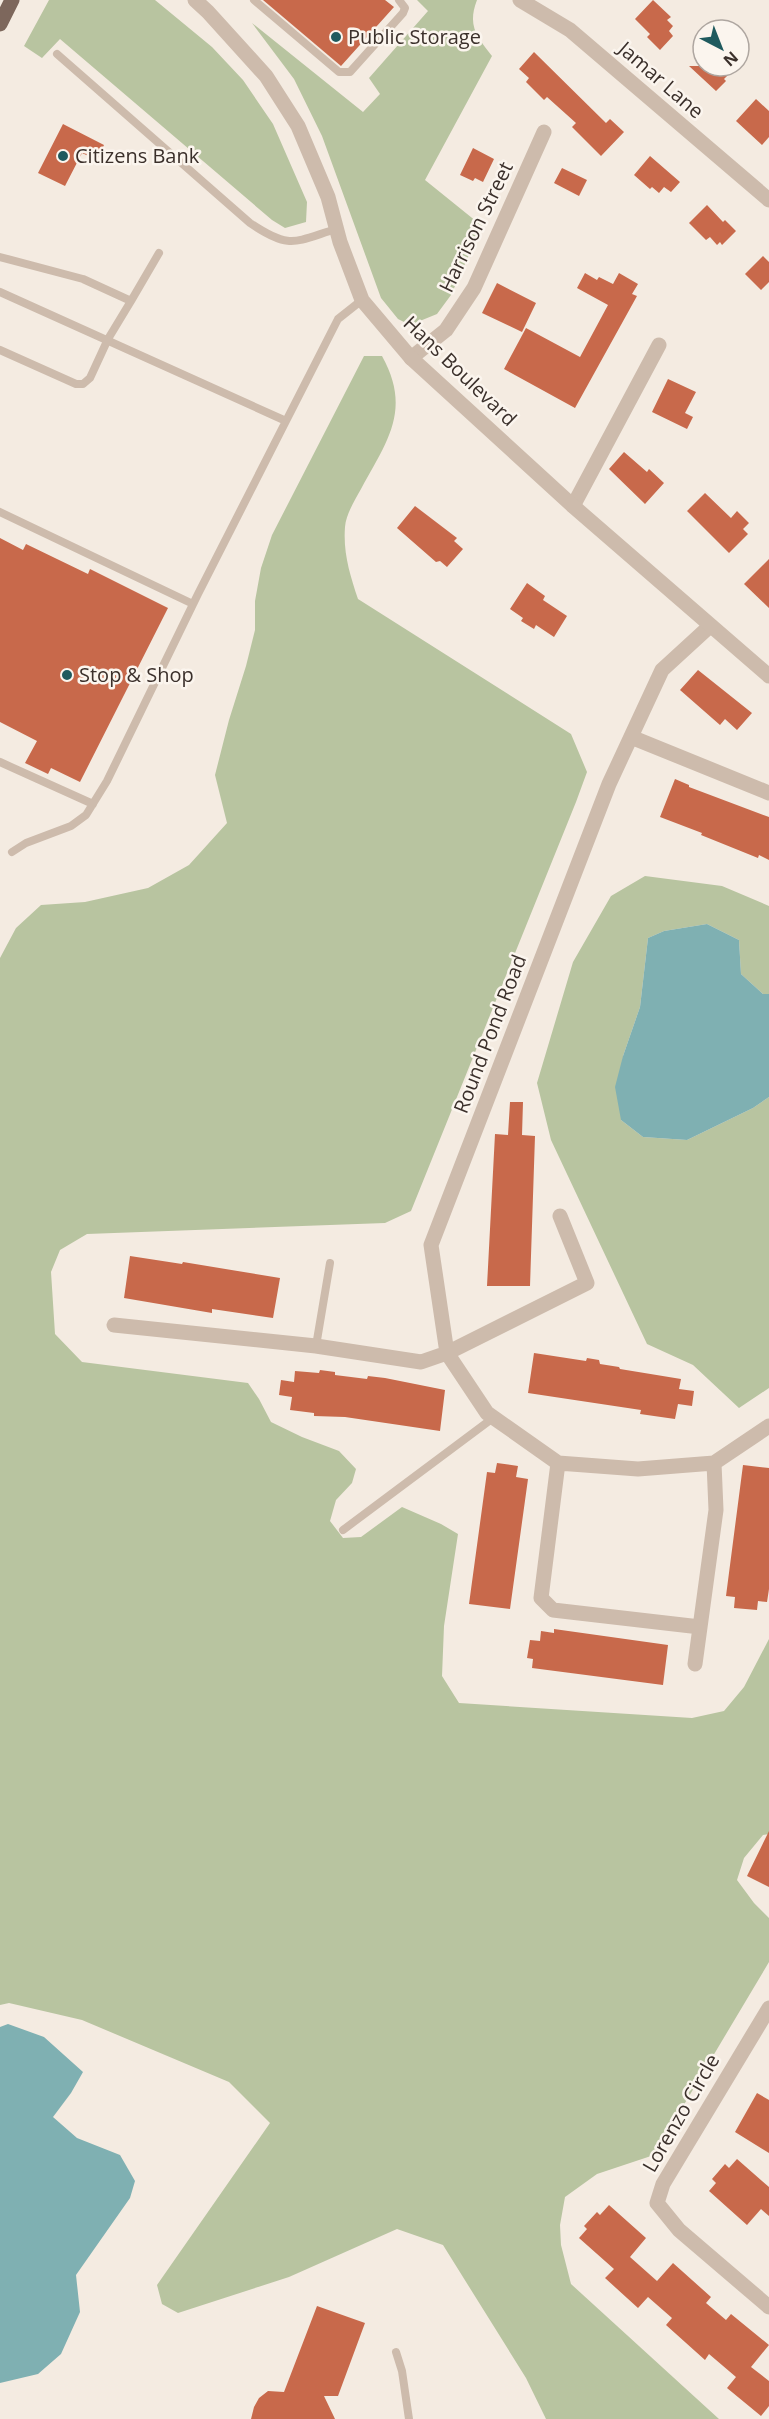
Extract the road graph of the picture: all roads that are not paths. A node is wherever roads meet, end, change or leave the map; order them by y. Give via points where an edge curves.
1 (12, 0) edge
2 (195, 0) edge
3 (254, 0) edge
4 (399, 0) edge
5 (520, 0) edge
6 (0, 24) edge
7 (57, 54) dead end
8 (544, 132) dead end
9 (769, 200) edge
10 (336, 229) junction
11 (159, 253) dead end
12 (0, 257) edge
13 (0, 292) edge
14 (362, 300) junction
15 (130, 301) junction
16 (108, 339) junction
17 (659, 345) dead end
18 (0, 350) edge
19 (411, 358) junction
20 (286, 421) junction
21 (573, 506) junction
22 (0, 512) edge
23 (193, 604) junction
24 (710, 626) junction
25 (769, 676) edge
26 (631, 737) junction
27 (0, 762) edge
28 (769, 793) edge
29 (93, 804) junction
30 (12, 852) dead end
31 (560, 1216) dead end
32 (330, 1263) dead end
33 (114, 1325) dead end
34 (316, 1346) junction
35 (447, 1353) junction
36 (493, 1418) junction
37 (769, 1426) edge
38 (558, 1463) junction
39 (714, 1463) junction
40 (343, 1530) dead end
41 (700, 1627) junction
42 (695, 1664) dead end
43 (769, 2008) edge
44 (769, 2307) edge
45 (396, 2352) dead end
46 (409, 2419) edge

1 - 6 main road
2 - 10 street, Hans Boulevard via 266,76 298,126 328,196
3 - 4 lane via 345,74 403,13 405,8
5 - 9 street, Jamar Lane via 570,30
7 - 10 lane via 250,223 273,238 294,242
8 - 19 street, Harrison Street via 474,288 446,330
10 - 14 street, Hans Boulevard
11 - 15 lane
12 - 15 lane via 83,279
13 - 16 lane
14 - 19 street, Hans Boulevard
14 - 20 lane via 338,319
15 - 16 lane
16 - 18 lane via 90,378 83,384
16 - 20 lane
17 - 21 street
19 - 21 street, Hans Boulevard
20 - 23 lane
21 - 24 street, Hans Boulevard
22 - 23 lane
23 - 29 lane
24 - 25 street, Hans Boulevard
24 - 26 street, Round Pond Road via 662,670
26 - 28 street
26 - 35 street, Round Pond Road via 609,784 431,1245
27 - 29 lane
29 - 30 lane via 86,815 71,825
31 - 35 street via 587,1283
32 - 34 lane
33 - 34 street
34 - 35 street via 421,1362
35 - 36 street, Round Pond Road
36 - 38 street, Round Pond Road
36 - 40 lane
37 - 39 street
38 - 39 street via 638,1469
38 - 41 street via 541,1598 553,1610
39 - 41 street via 716,1510
41 - 42 street
43 - 44 street, Lorenzo Circle via 663,2184 657,2203 680,2230
45 - 46 lane

